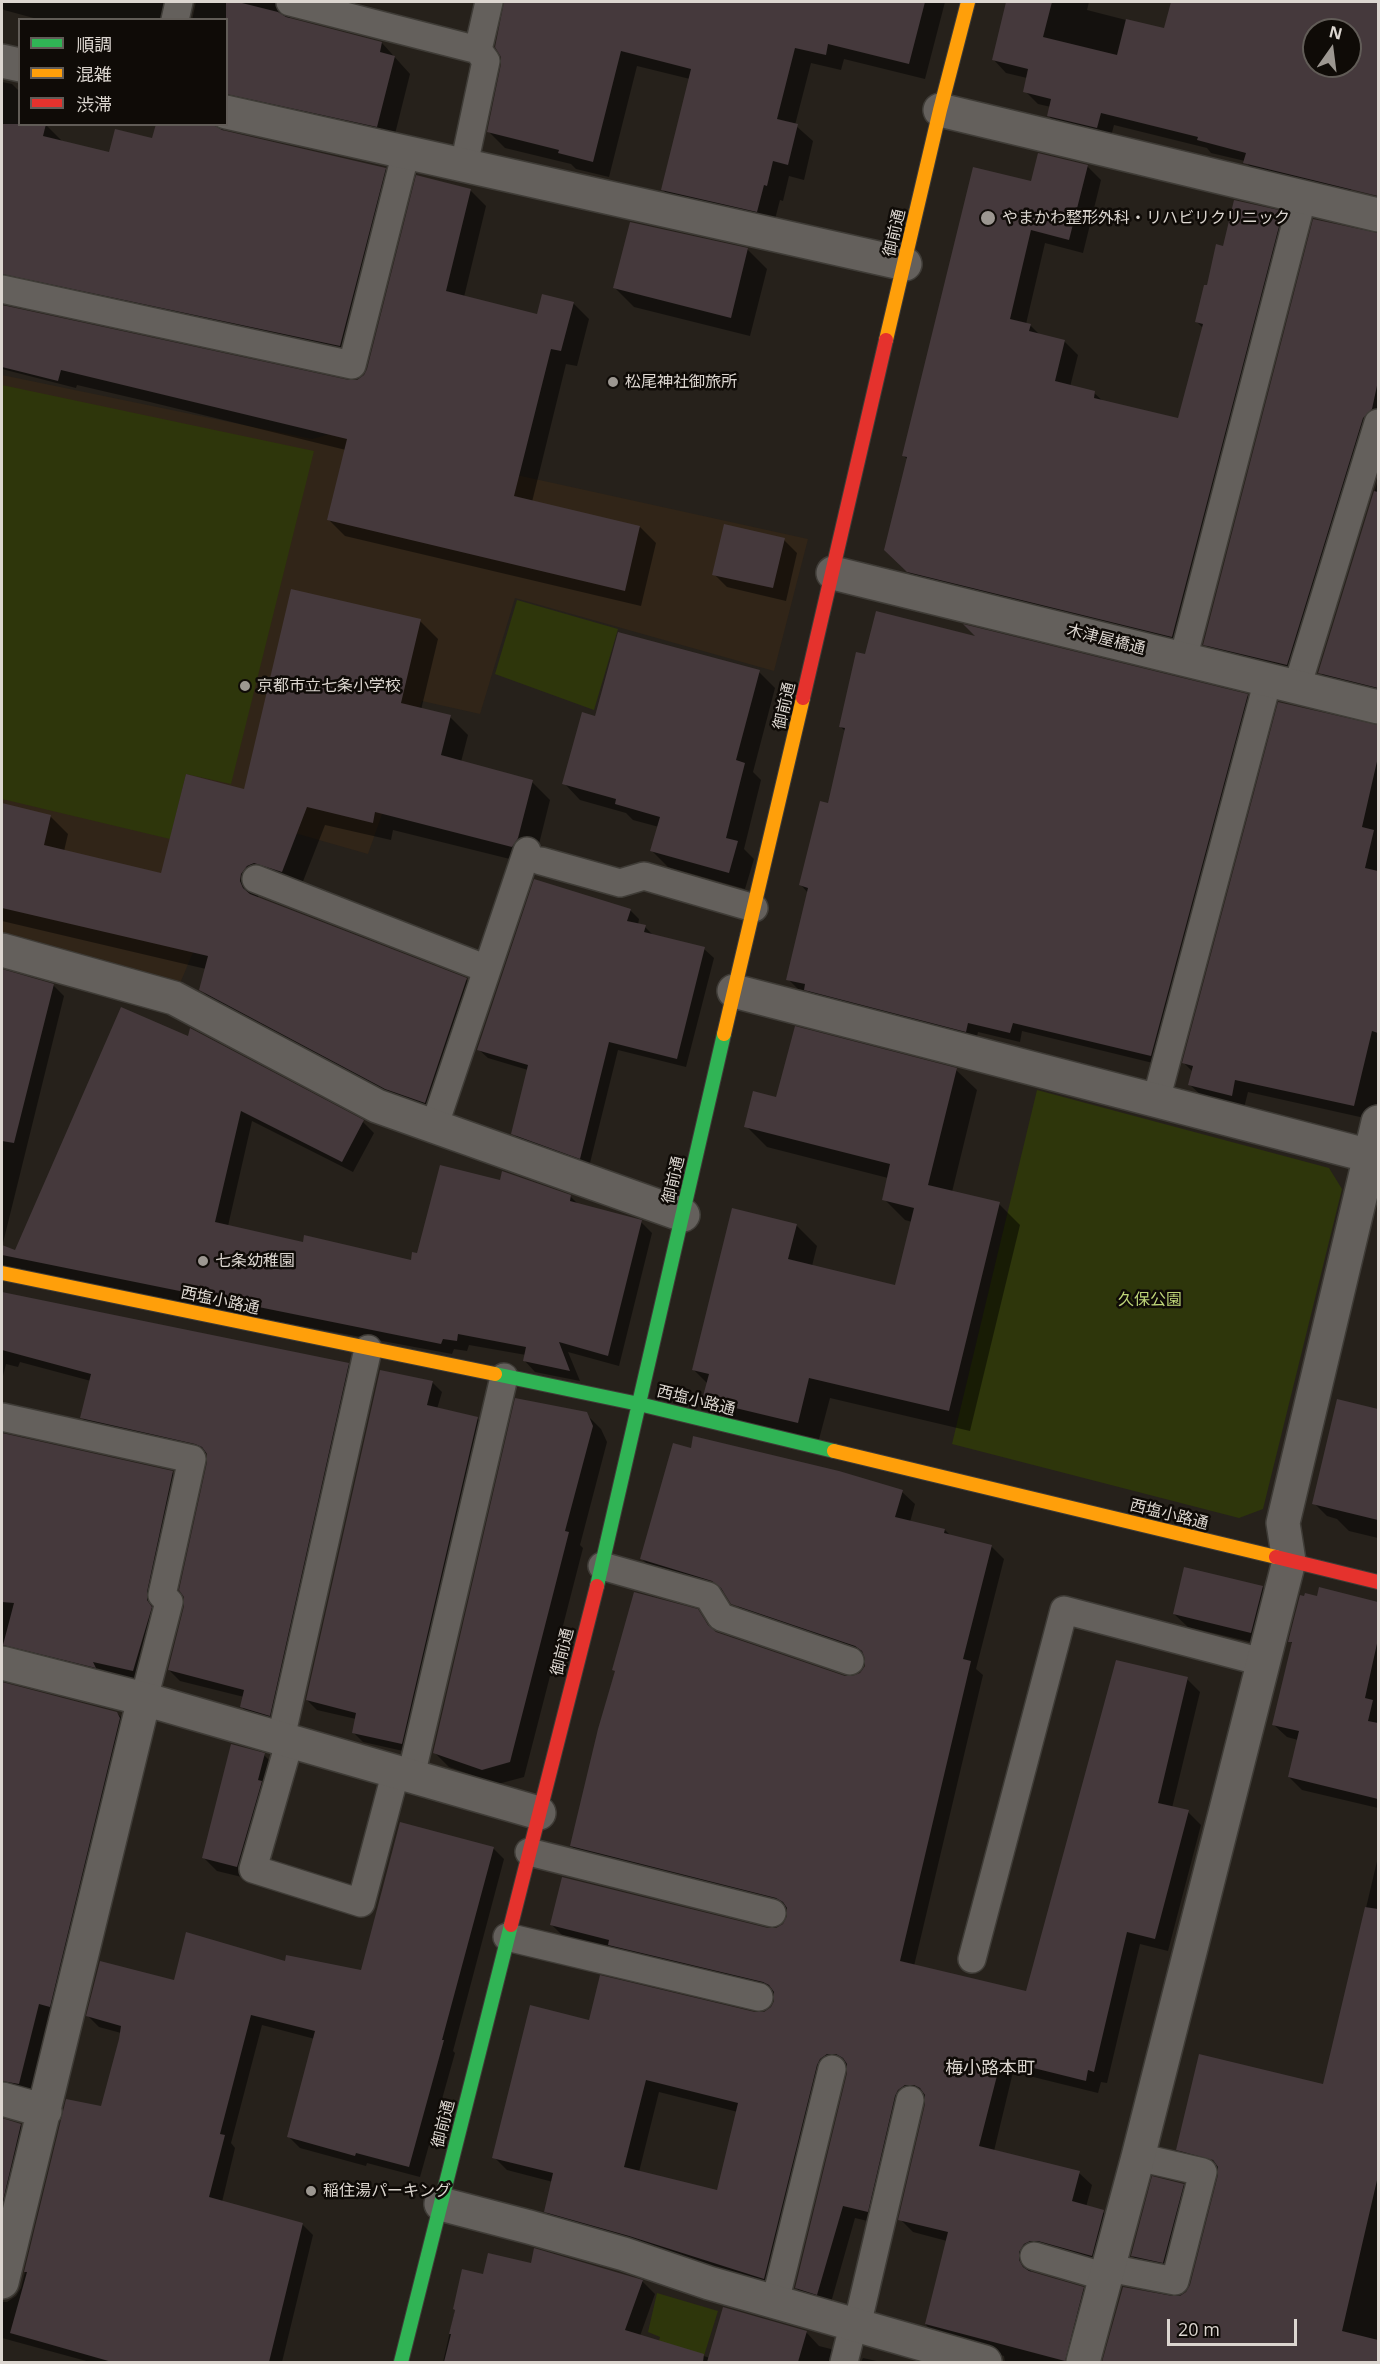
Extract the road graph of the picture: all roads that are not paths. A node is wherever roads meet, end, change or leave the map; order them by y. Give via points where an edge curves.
1 (179, 2) edge
2 (290, 2) edge
3 (489, 2) edge
4 (968, 2) edge
5 (175, 18) edge
6 (477, 50) junction
7 (2, 61) edge
8 (18, 65) edge
9 (940, 110) junction
10 (228, 111) edge
11 (406, 152) junction
12 (464, 165) junction
13 (1303, 196) junction
14 (1378, 215) edge
15 (905, 264) junction
16 (2, 290) edge
17 (1378, 423) edge
18 (833, 573) junction
19 (1183, 659) junction
20 (1282, 683) junction
21 (1378, 707) edge
22 (256, 879) dead end
23 (754, 908) junction
24 (2, 950) edge
25 (487, 969) junction
26 (734, 991) junction
27 (1156, 1100) junction
28 (1378, 1122) edge
29 (434, 1126) junction
30 (1374, 1157) edge
31 (683, 1215) junction
32 (2, 1273) edge
33 (368, 1349) junction
34 (504, 1377) junction
35 (639, 1404) junction
36 (2, 1417) edge
37 (1289, 1561) junction
38 (602, 1566) junction
39 (1378, 1582) edge
40 (850, 1660) dead end
41 (1262, 1662) junction
42 (2, 1663) edge
43 (144, 1699) junction
44 (285, 1739) junction
45 (404, 1773) junction
46 (539, 1813) junction
47 (529, 1852) junction
48 (772, 1912) dead end
49 (507, 1937) junction
50 (972, 1959) dead end
51 (759, 1997) dead end
52 (832, 2069) dead end
53 (2, 2099) edge
54 (910, 2100) dead end
55 (45, 2111) junction
56 (1138, 2157) junction
57 (441, 2204) junction
58 (1034, 2256) dead end
59 (1108, 2273) junction
60 (2, 2282) edge
61 (775, 2302) junction
62 (853, 2326) junction
63 (402, 2362) edge
64 (843, 2362) edge
65 (985, 2362) edge
66 (1083, 2362) edge

1 - 5 lane
2 - 6 lane
3 - 6 lane
4 - 9 street, 御前通
6 - 12 lane via 486,61
7 - 8 street
9 - 13 street
9 - 15 street, 御前通
10 - 11 street
11 - 12 street
11 - 16 lane via 352,365
12 - 15 street
13 - 14 street
13 - 19 lane
15 - 18 street, 御前通
17 - 20 lane
18 - 19 street, 木津屋橋通
18 - 23 street, 御前通
19 - 20 street, 木津屋橋通
20 - 21 street, 木津屋橋通
20 - 27 lane
22 - 25 lane
23 - 25 lane via 644,876 620,883 534,856
23 - 26 street, 御前通
24 - 29 street via 174,998 377,1106
25 - 29 lane
26 - 27 street
26 - 31 street, 御前通
27 - 30 street
28 - 30 street
29 - 31 street
30 - 37 street via 1284,1523
31 - 35 street, 御前通
32 - 33 street, 西塩小路通
33 - 34 street, 西塩小路通
33 - 44 lane
34 - 35 street, 西塩小路通
34 - 45 lane
35 - 37 street, 西塩小路通
35 - 38 street, 御前通
36 - 43 lane via 192,1460 162,1595 169,1602
37 - 39 street, 西塩小路通
37 - 41 street
38 - 40 lane via 708,1596 721,1617
38 - 46 street, 御前通
41 - 50 lane via 1064,1610
41 - 56 street
42 - 43 street
43 - 44 street
43 - 55 street
44 - 45 street
44 - 45 lane via 253,1869 361,1903
45 - 46 street
46 - 47 street, 御前通
47 - 48 lane
47 - 49 street, 御前通
49 - 51 lane
49 - 57 street, 御前通
52 - 61 lane
53 - 55 street
54 - 62 lane via 860,2313
55 - 60 street
56 - 59 street
56 - 59 lane via 1203,2172 1175,2281
57 - 61 street via 624,2254
57 - 63 street, 御前通
58 - 59 lane
59 - 66 street
61 - 62 street
62 - 64 lane
62 - 65 street

